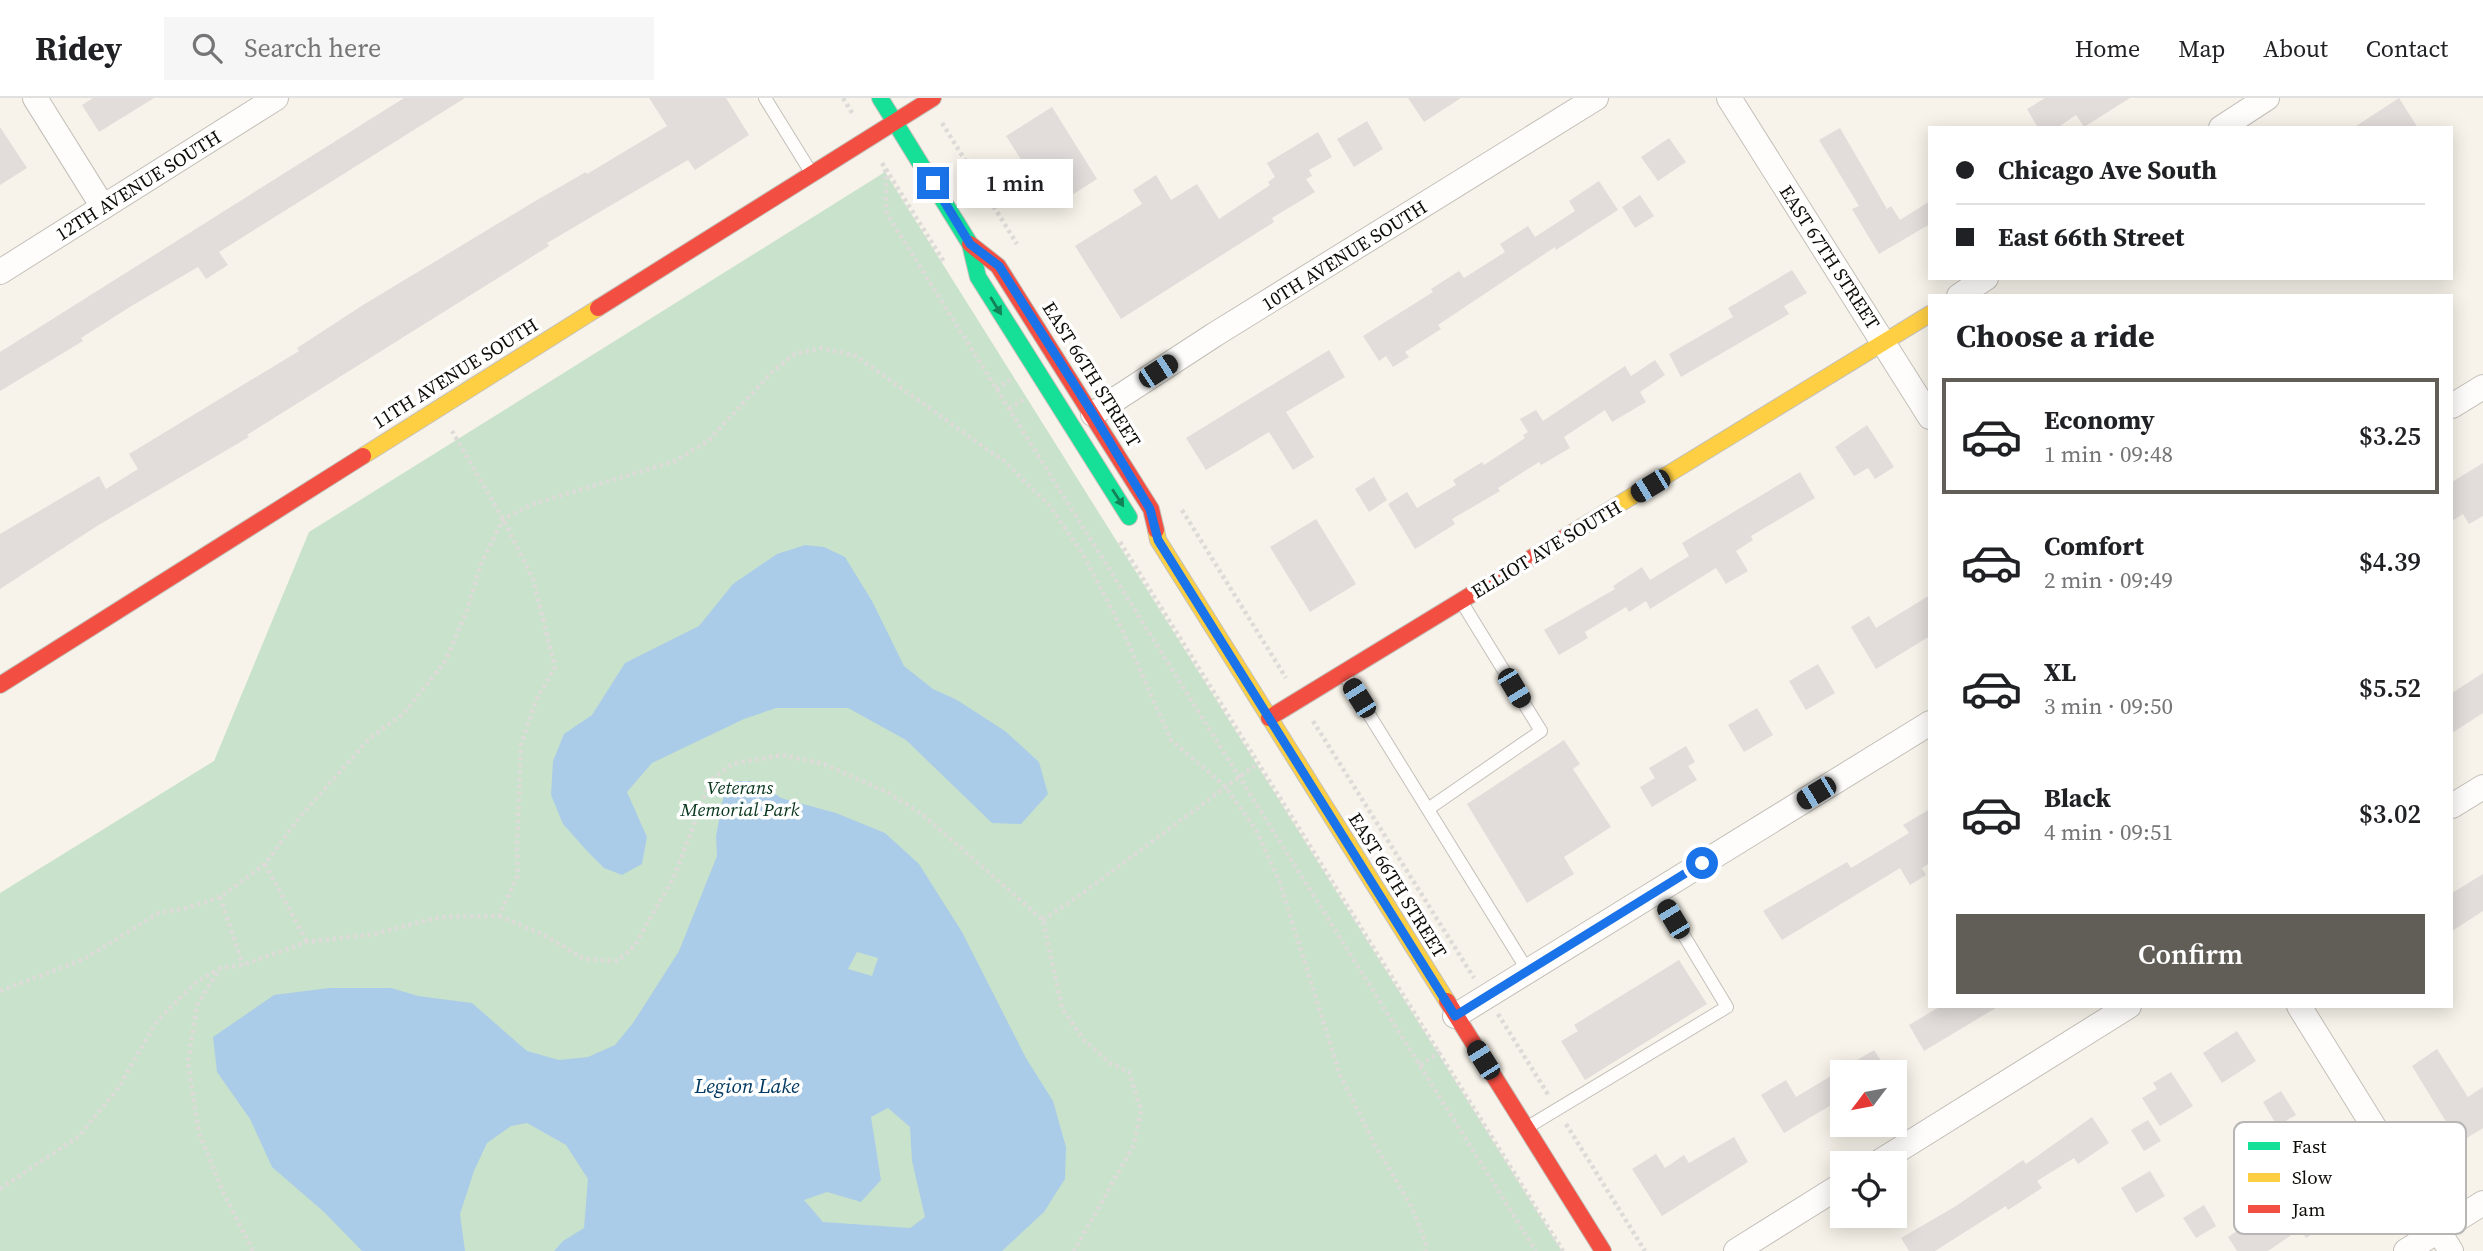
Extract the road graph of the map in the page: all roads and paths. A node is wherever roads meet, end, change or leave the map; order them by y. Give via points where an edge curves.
1 (35, 98) edge
2 (276, 98) edge
3 (765, 98) edge
4 (843, 98) edge
5 (880, 98) edge
6 (933, 98) edge
7 (1596, 98) edge
8 (1729, 98) edge
9 (2267, 98) edge
10 (850, 110) dead end
11 (895, 123) junction
12 (2224, 126) edge
13 (812, 174) junction
14 (103, 207) junction
15 (970, 244) junction
16 (950, 271) dead end
17 (0, 272) edge
18 (1983, 280) edge
19 (1962, 294) edge
20 (1928, 315) edge
21 (1885, 343) junction
22 (2483, 387) edge
23 (2453, 404) edge
24 (438, 408) junction
25 (1093, 414) junction
26 (1928, 414) edge
27 (503, 519) junction
28 (1118, 540) dead end
29 (1158, 540) junction
30 (1461, 601) junction
31 (1343, 673) junction
32 (0, 685) edge
33 (1269, 718) junction
34 (1928, 724) edge
35 (1258, 763) junction
36 (1238, 775) junction
37 (1225, 786) junction
38 (2483, 787) edge
39 (2453, 805) edge
40 (1428, 809) junction
41 (265, 864) junction
42 (1657, 891) junction
43 (220, 897) junction
44 (499, 916) junction
45 (1042, 920) junction
46 (307, 942) junction
47 (243, 965) junction
48 (220, 968) junction
49 (1528, 971) junction
50 (0, 990) edge
51 (2126, 1008) edge
52 (2300, 1008) edge
53 (1455, 1016) junction
54 (1445, 1049) dead end
55 (1438, 1053) junction
56 (1420, 1065) junction
57 (2371, 1122) edge
58 (1526, 1128) junction
59 (1897, 1151) edge
60 (0, 1189) edge
61 (1830, 1192) edge
62 (2483, 1203) edge
63 (2466, 1220) edge
64 (2445, 1241) edge
65 (253, 1251) edge
66 (1074, 1251) edge
67 (1426, 1251) edge
68 (1536, 1251) edge
69 (1563, 1251) edge
70 (1603, 1251) edge
71 (1735, 1251) edge
72 (2406, 1251) edge

1 - 14 street
2 - 14 street, 12TH AVENUE SOUTH
3 - 13 lane
4 - 10 path
5 - 11 street, EAST 66TH STREET
6 - 11 street, 11TH AVENUE SOUTH
7 - 25 street, 10TH AVENUE SOUTH
8 - 21 street, EAST 67TH STREET
9 - 12 street
11 - 13 street, 11TH AVENUE SOUTH
11 - 15 street, EAST 66TH STREET
13 - 24 street, 11TH AVENUE SOUTH
14 - 17 street, 12TH AVENUE SOUTH
15 - 25 street, EAST 66TH STREET via 999,266
15 -> 29 street, EAST 66TH STREET via 978,277 1060,408 1132,521
16 - 36 path via 884,166 887,214
18 - 19 street
20 - 21 street, ELLIOT AVE SOUTH
21 - 26 street, EAST 67TH STREET
21 - 30 street, ELLIOT AVE SOUTH
22 - 23 street
24 - 27 path
24 - 32 street, 11TH AVENUE SOUTH
25 - 29 street, EAST 66TH STREET via 1150,509
27 - 37 path via 533,504 675,461 708,441 773,371 795,354 821,348 856,356 1005,462 1050,506 1084,556 1121,627 1171,740
27 - 41 path via 481,564 446,660 404,713 369,739
27 - 44 path via 533,579 555,667 536,700 521,745 518,875
28 - 35 path
29 - 33 street, EAST 66TH STREET
30 - 31 street, ELLIOT AVE SOUTH
30 - 40 lane via 1541,731
31 - 33 street, ELLIOT AVE SOUTH
31 - 40 lane
33 - 53 street, EAST 66TH STREET
34 - 42 street
35 - 36 path
35 - 55 path
36 - 37 path
36 - 56 path
37 - 45 path
37 - 67 path via 1256,830 1279,880 1340,1076 1411,1206
38 - 39 street
40 - 49 lane
41 - 43 path
41 - 46 path
42 - 49 street
42 - 58 lane via 1727,1007
43 - 47 path
43 - 50 path via 159,914 84,959
44 - 45 path via 584,959 618,961 635,945 674,877 711,780 732,764 782,755 824,764 923,815
44 - 46 path via 440,917 374,934
45 - 66 path via 1062,1008 1083,1039 1110,1063 1129,1072 1141,1110 1134,1145
46 - 47 path
47 - 48 path
48 - 60 path via 195,983 157,1021 119,1087 79,1136
48 - 65 path via 197,1005 188,1063 199,1133
49 - 53 street
51 - 59 street
52 - 57 street
53 - 58 street, EAST 66TH STREET
54 - 55 path
55 - 56 path
55 - 69 path
56 - 68 path
58 - 70 street, EAST 66TH STREET
61 - 71 street
62 - 63 street
64 - 72 street

